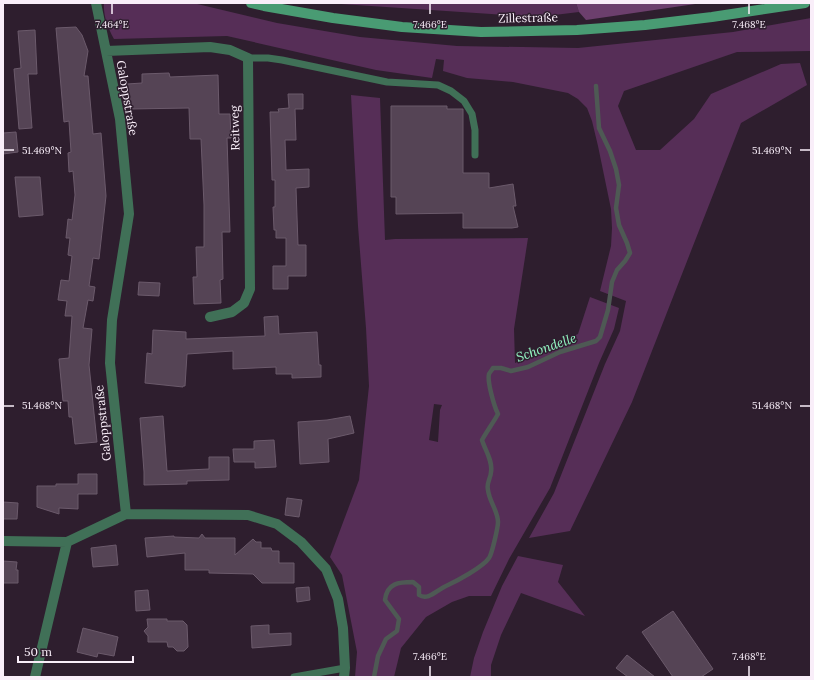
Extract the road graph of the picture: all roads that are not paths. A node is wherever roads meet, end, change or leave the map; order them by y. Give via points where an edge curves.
1 (96, 3) edge
2 (251, 3) edge
3 (805, 3) edge
4 (106, 51) junction
5 (248, 58) junction
6 (475, 155) dead end
7 (210, 317) dead end
8 (126, 514) junction
9 (3, 541) edge
10 (67, 542) junction
11 (344, 672) edge
12 (35, 677) edge
13 (294, 677) edge

1 - 4 street, Galoppstraße
2 - 3 main road, Zillestraße via 402,27 481,32 577,30 645,25 712,18
4 - 5 street via 210,47 230,50
4 - 8 street, Galoppstraße via 120,119 129,214 112,320 110,363
5 - 6 lane via 282,60 387,82 438,85 464,101 472,114
5 - 7 street, Reitweg via 250,289 244,303 232,312
8 - 10 street
8 - 11 street via 248,515 276,524 301,542 326,569 338,598 343,628
9 - 10 street
10 - 12 street
11 - 13 lane

